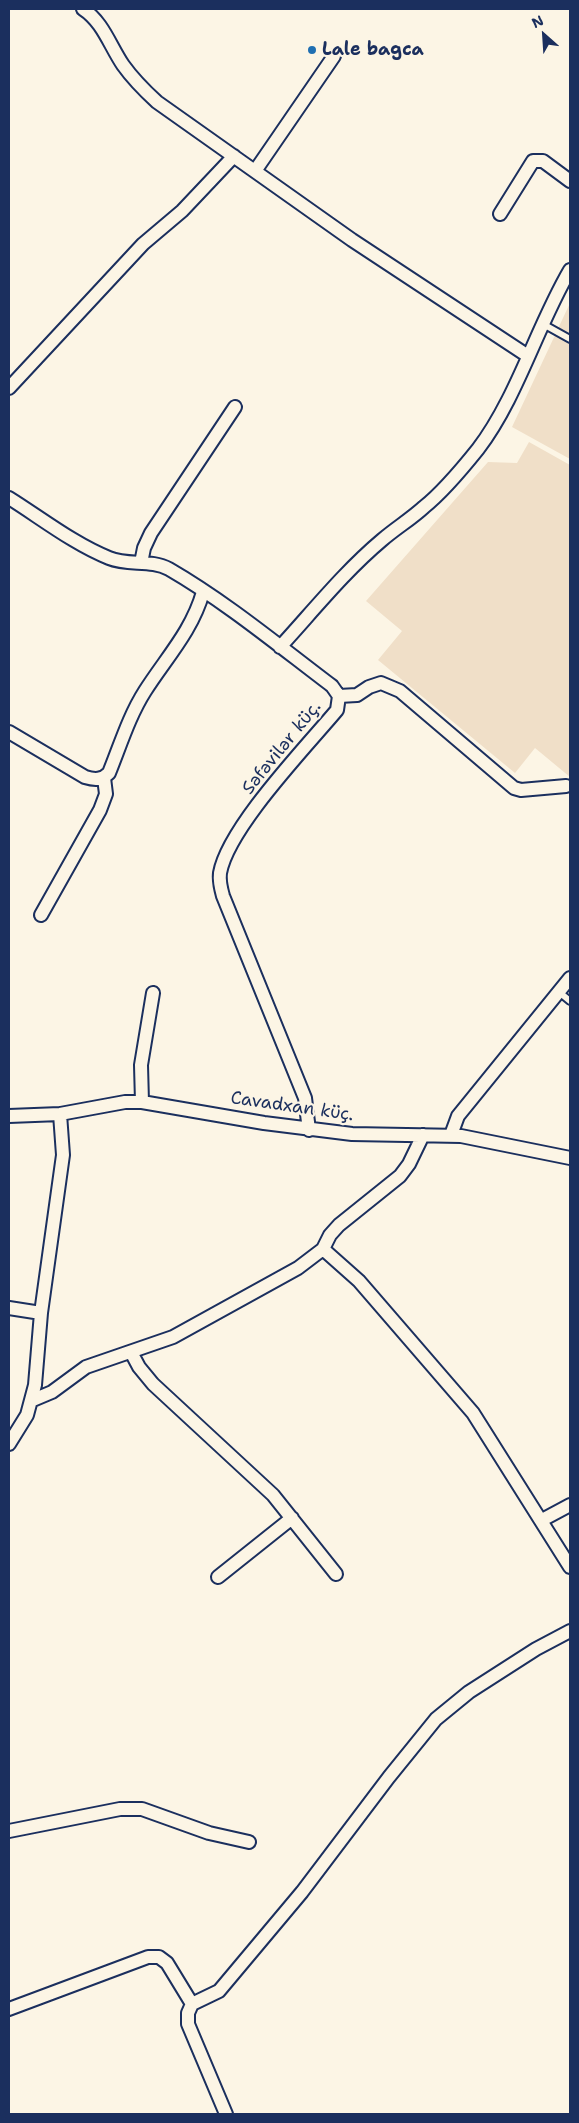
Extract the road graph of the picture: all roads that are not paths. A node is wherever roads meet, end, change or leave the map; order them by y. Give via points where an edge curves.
1 (83, 9) edge
2 (334, 56) dead end
3 (234, 156) junction
4 (255, 171) junction
5 (570, 180) edge
6 (500, 214) dead end
7 (570, 270) edge
8 (542, 323) junction
9 (570, 339) edge
10 (528, 356) junction
11 (9, 388) edge
12 (235, 407) dead end
13 (9, 498) edge
14 (141, 563) junction
15 (203, 592) junction
16 (280, 647) junction
17 (339, 696) junction
18 (9, 732) edge
19 (104, 778) junction
20 (566, 786) dead end
21 (40, 915) dead end
22 (570, 978) edge
23 (559, 992) junction
24 (153, 993) dead end
25 (570, 1001) edge
26 (142, 1102) junction
27 (60, 1114) junction
28 (9, 1116) edge
29 (309, 1130) junction
30 (423, 1135) junction
31 (451, 1135) junction
32 (570, 1158) edge
33 (324, 1248) junction
34 (9, 1308) edge
35 (41, 1313) junction
36 (131, 1352) junction
37 (32, 1400) junction
38 (9, 1444) edge
39 (570, 1505) edge
40 (292, 1518) junction
41 (542, 1520) junction
42 (570, 1567) edge
43 (336, 1574) dead end
44 (218, 1577) dead end
45 (570, 1631) edge
46 (9, 1831) edge
47 (249, 1842) dead end
48 (192, 2004) junction
49 (9, 2010) edge
50 (226, 2114) edge

1 - 3 street via 103,30 137,83 157,102
2 - 4 street
3 - 4 street
3 - 11 street via 182,211 143,244
4 - 10 street via 352,240
5 - 6 street via 542,161 533,161
7 - 8 street
8 - 9 lane
8 - 10 street
10 - 16 street via 497,419 480,447 456,476 426,506 357,563
12 - 14 street via 151,533
13 - 14 street, Səfəvilər küç. via 92,550 118,561
14 - 15 street, Səfəvilər küç. via 167,568
15 - 16 street, Səfəvilər küç.
15 - 19 street via 197,614 144,692
16 - 17 street, Səfəvilər küç. via 332,686
17 - 20 street via 357,695 381,683 400,690 514,788
17 - 29 street, Səfəvilər küç. via 337,710 247,818 220,874 223,896 305,1098
18 - 19 street via 86,777
19 - 21 street via 106,794 100,810
22 - 23 street
23 - 25 lane
23 - 31 street via 458,1116
24 - 26 street via 141,1065
26 - 27 street, Cavadxan küç.
26 - 29 street, Cavadxan küç.
27 - 28 street, Cavadxan küç.
27 - 35 street via 63,1155
29 - 30 street, Cavadxan küç. via 382,1136
30 - 31 street, Cavadxan küç.
30 - 33 street via 400,1176 339,1225
31 - 32 street, Cavadxan küç.
33 - 36 street via 298,1268 173,1337
33 - 41 street via 359,1282 457,1393
34 - 35 street
35 - 37 street
36 - 37 street via 86,1368 52,1392
36 - 40 street via 153,1384 273,1495
37 - 38 street via 27,1415
39 - 41 street
40 - 43 street
40 - 44 street
41 - 42 street
45 - 48 street via 469,1692 436,1719 302,1892 219,1991
46 - 47 street via 120,1809 142,1810 209,1833
48 - 49 street via 167,1963 148,1957
48 - 50 street via 188,2024

